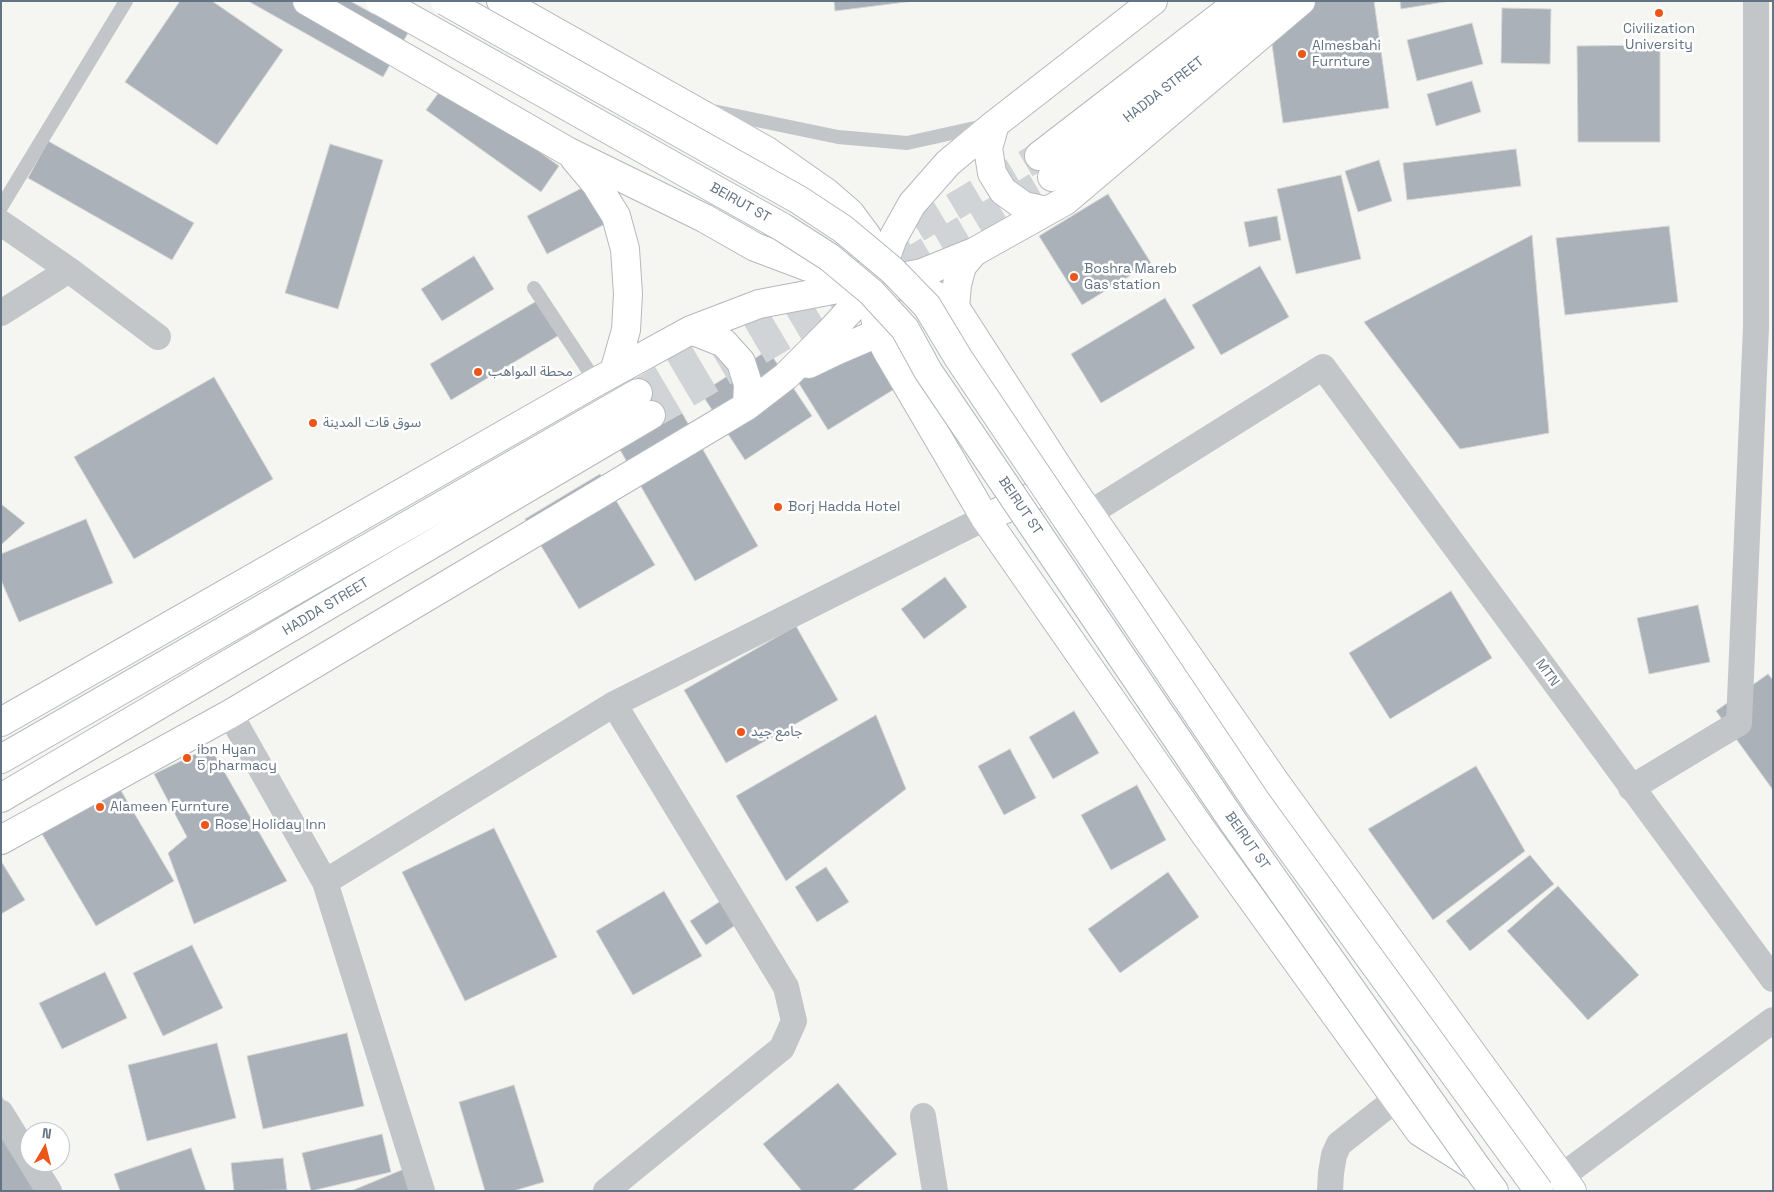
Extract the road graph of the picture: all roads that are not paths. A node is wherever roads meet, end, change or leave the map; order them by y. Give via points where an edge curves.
1 (126, 1) edge
2 (307, 1) edge
3 (380, 1) edge
4 (445, 1) edge
5 (501, 1) edge
6 (1153, 1) edge
7 (1240, 1) edge
8 (1275, 1) edge
9 (1300, 1) edge
10 (1756, 1) edge
11 (687, 106) junction
12 (995, 124) junction
13 (567, 151) junction
14 (1, 207) edge
15 (1046, 211) junction
16 (1, 223) edge
17 (974, 252) junction
18 (69, 270) junction
19 (877, 281) junction
20 (534, 288) dead end
21 (955, 307) junction
22 (1, 313) edge
23 (1764, 327) edge
24 (691, 330) junction
25 (878, 333) junction
26 (158, 337) dead end
27 (786, 376) junction
28 (605, 377) junction
29 (747, 406) junction
30 (1067, 481) junction
31 (1090, 513) junction
32 (985, 518) junction
33 (614, 704) junction
34 (230, 714) junction
35 (1, 722) edge
36 (1, 759) edge
37 (1631, 788) junction
38 (1, 798) edge
39 (1, 840) edge
40 (325, 882) junction
41 (1773, 979) edge
42 (1773, 1020) edge
43 (1396, 1099) junction
44 (1, 1113) edge
45 (924, 1116) dead end
46 (20, 1143) edge
47 (1477, 1168) junction
48 (38, 1172) edge
49 (1567, 1184) edge
50 (49, 1191) edge
51 (422, 1191) edge
52 (606, 1191) edge
53 (934, 1191) edge
54 (1330, 1191) edge
55 (1494, 1191) edge
56 (1539, 1191) edge

1 - 14 lane
2 - 13 street
3 - 47 street, BEIRUT ST, bridge via 782,226 829,257 888,310 905,329 928,370 1234,823
4 - 56 street, bridge via 799,200 843,229 892,270 927,306 959,359 1258,804
5 - 11 street
6 - 12 street
7 - 8 street, HADDA STREET via 1046,167 1254,20
9 - 15 street via 1066,201
10 - 23 street
11 - 12 lane via 838,137 907,143
11 - 19 street via 767,151 850,212 867,236
12 - 15 street via 988,148 992,173 1003,190 1024,206
12 - 19 street via 948,163 912,204 892,238
13 - 19 street via 704,218 755,247 808,267
13 - 28 street via 596,184 616,216 625,249 626,330
15 - 17 street
16 - 18 street
17 - 19 street via 922,272
17 - 21 street via 962,266
18 - 22 street
18 - 26 street
19 - 21 street via 928,290
19 - 24 street via 759,304
19 - 25 street via 875,317
19 - 27 street
20 - 28 lane
21 - 30 street
23 - 37 street via 1739,723
24 - 28 street
24 - 29 street via 724,343 741,362 748,384
25 - 27 street
25 - 32 street
27 - 29 street
28 - 35 street
29 - 34 street
30 - 31 street
30 - 32 street
31 - 37 street, MTN via 1322,367
31 - 49 street via 1276,783
32 - 33 street
32 - 43 street via 1202,830
33 - 40 street
33 - 52 street via 786,987 794,1021 782,1048
34 - 39 street
34 - 40 street
36 - 38 street, HADDA STREET via 644,404
37 - 41 street, MTN
40 - 51 street
42 - 49 street
43 - 47 street via 1420,1132
43 - 54 street via 1339,1144 1334,1155
44 - 46 street
45 - 53 street
47 - 55 street, BEIRUT ST
48 - 50 street

